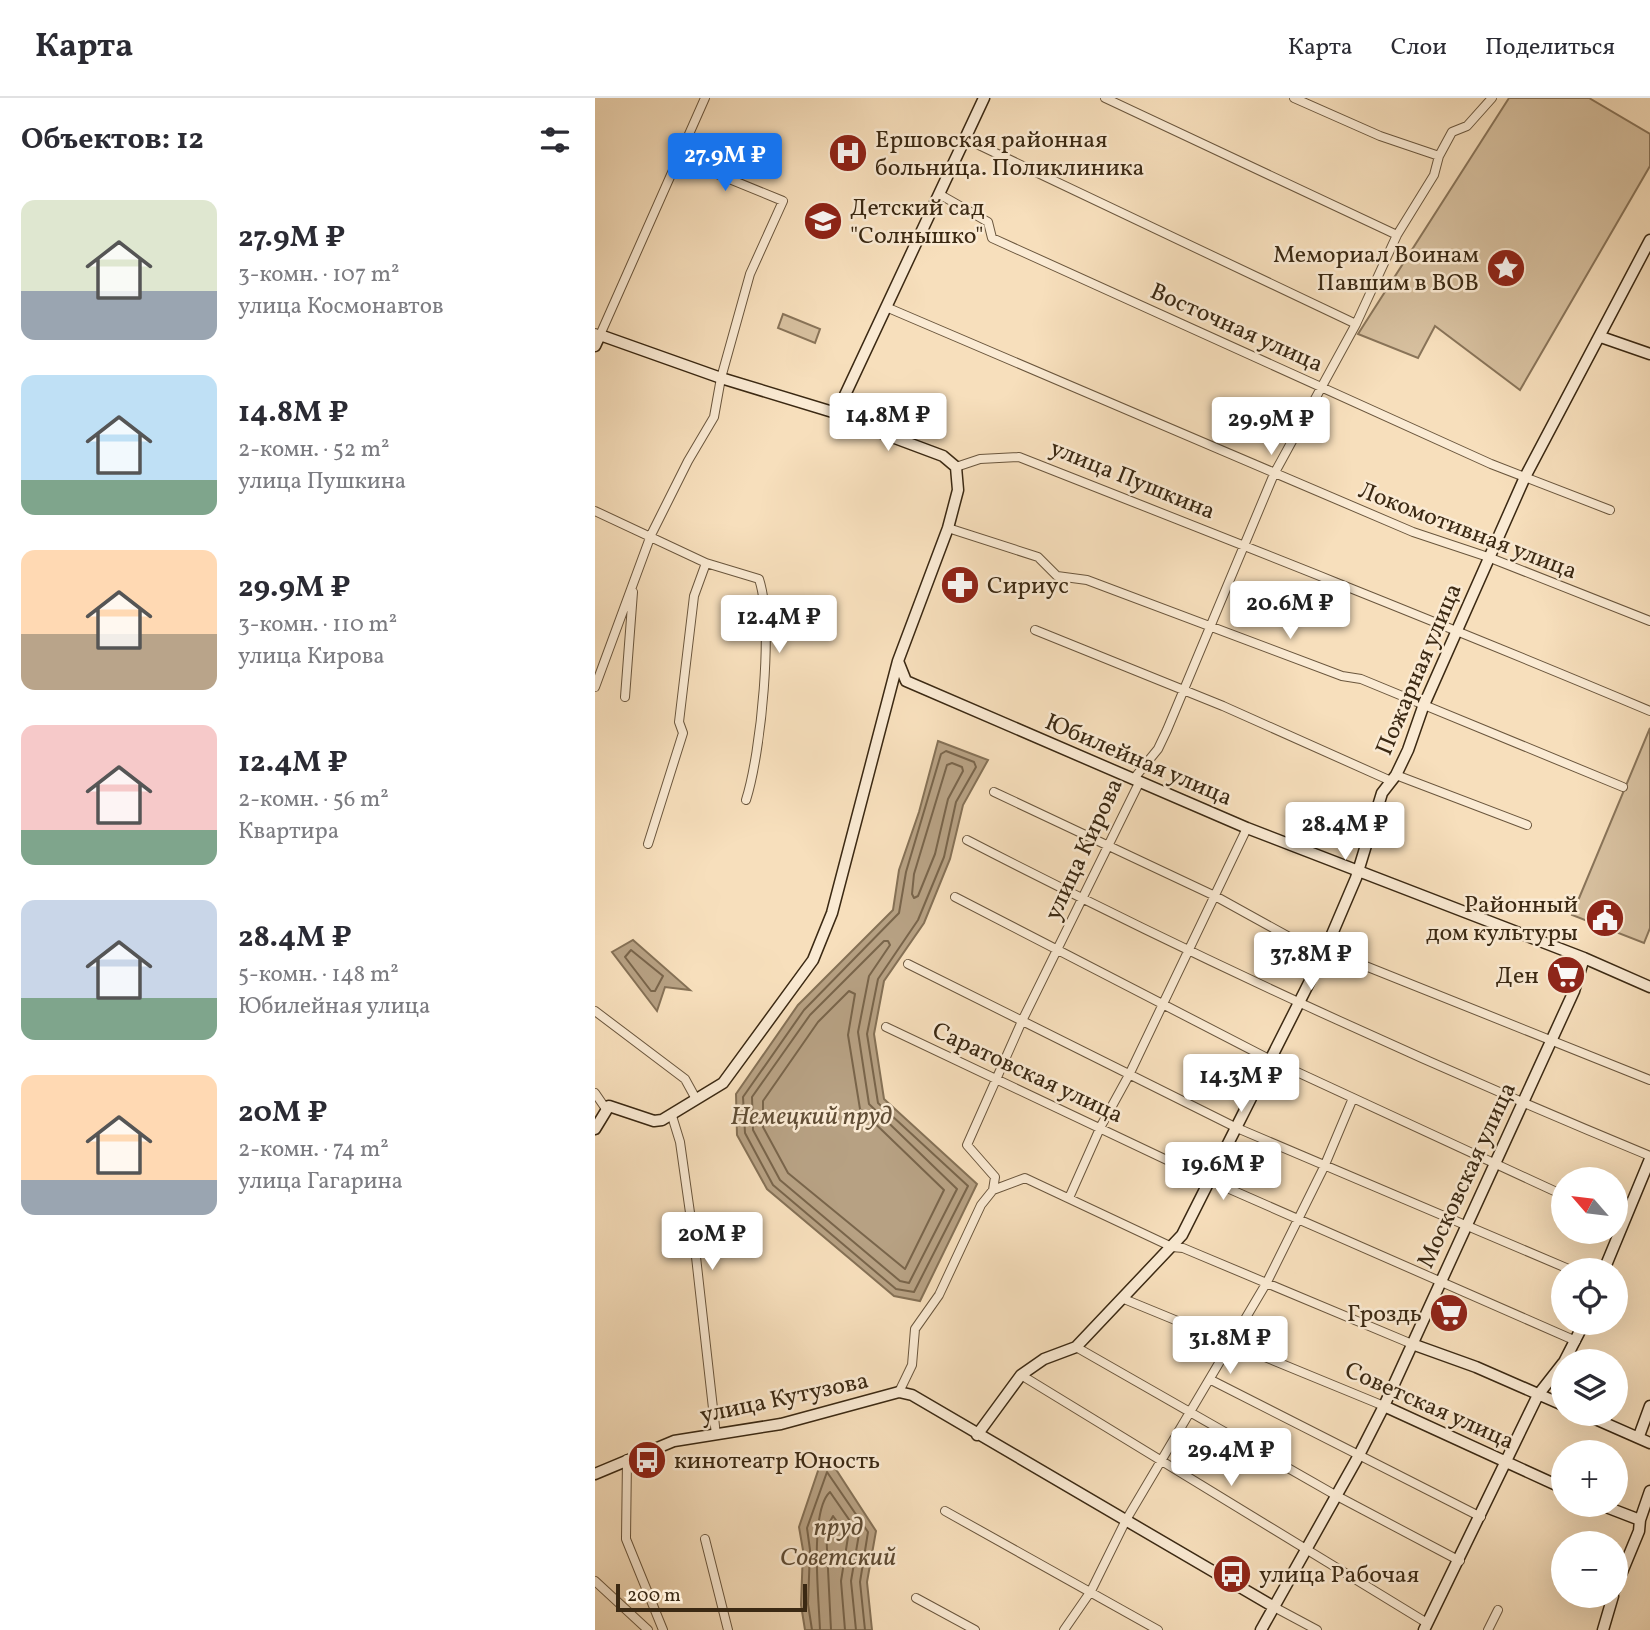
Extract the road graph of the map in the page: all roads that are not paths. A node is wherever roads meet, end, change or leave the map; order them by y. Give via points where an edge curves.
1 (705, 98) edge
2 (984, 98) edge
3 (1105, 98) edge
4 (1294, 98) edge
5 (1492, 98) edge
6 (964, 138) junction
7 (1439, 156) junction
8 (678, 158) junction
9 (939, 194) junction
10 (1397, 235) junction
11 (1650, 240) edge
12 (886, 307) junction
13 (1356, 324) junction
14 (597, 334) edge
15 (1601, 337) junction
16 (595, 346) edge
17 (1650, 354) edge
18 (721, 378) junction
19 (1322, 386) junction
20 (844, 413) junction
21 (956, 467) junction
22 (1274, 474) junction
23 (1525, 477) junction
24 (1610, 510) dead end
25 (595, 511) edge
26 (948, 528) junction
27 (651, 535) junction
28 (1245, 546) junction
29 (1488, 556) junction
30 (706, 563) junction
31 (634, 580) junction
32 (1650, 621) edge
33 (1210, 626) junction
34 (1457, 629) junction
35 (1035, 630) dead end
36 (898, 661) junction
37 (595, 687) edge
38 (1182, 691) junction
39 (625, 697) dead end
40 (1423, 707) junction
41 (1650, 711) edge
42 (1394, 778) junction
43 (1139, 783) junction
44 (1623, 787) dead end
45 (994, 792) dead end
46 (746, 800) dead end
47 (1527, 825) dead end
48 (1247, 828) junction
49 (967, 840) dead end
50 (648, 844) dead end
51 (1108, 846) junction
52 (1359, 869) junction
53 (1215, 896) junction
54 (955, 897) dead end
55 (1082, 900) junction
56 (1058, 947) junction
57 (1190, 951) junction
58 (1324, 953) junction
59 (1584, 958) junction
60 (908, 964) dead end
61 (1650, 987) edge
62 (1299, 1003) junction
63 (1164, 1004) junction
64 (595, 1011) edge
65 (1022, 1021) junction
66 (886, 1027) dead end
67 (1552, 1041) junction
68 (1271, 1059) junction
69 (1129, 1075) junction
70 (995, 1080) junction
71 (1650, 1080) edge
72 (595, 1093) edge
73 (1353, 1098) junction
74 (696, 1099) junction
75 (1522, 1105) junction
76 (605, 1108) junction
77 (672, 1116) junction
78 (1101, 1126) junction
79 (1237, 1128) junction
80 (595, 1129) edge
81 (1650, 1157) edge
82 (1495, 1164) junction
83 (1324, 1167) junction
84 (1209, 1180) junction
85 (993, 1190) junction
86 (1551, 1190) edge
87 (1069, 1198) junction
88 (1628, 1203) edge
89 (1297, 1219) junction
90 (1465, 1227) junction
91 (1172, 1247) junction
92 (1551, 1262) edge
93 (1267, 1282) junction
94 (1440, 1282) junction
95 (1124, 1299) junction
96 (1579, 1335) edge
97 (1576, 1341) junction
98 (1412, 1344) junction
99 (1231, 1345) junction
100 (1076, 1348) junction
101 (1571, 1349) edge
102 (1021, 1375) junction
103 (1551, 1378) edge
104 (1211, 1380) junction
105 (899, 1392) junction
106 (1538, 1395) junction
107 (1551, 1400) edge
108 (1384, 1406) junction
109 (1650, 1406) edge
110 (1192, 1413) junction
111 (1614, 1426) edge
112 (716, 1435) junction
113 (977, 1435) junction
114 (1639, 1436) junction
115 (1650, 1443) edge
116 (1359, 1457) junction
117 (627, 1459) junction
118 (1507, 1462) junction
119 (1161, 1463) junction
120 (595, 1474) edge
121 (1551, 1482) edge
122 (1650, 1491) edge
123 (1337, 1496) junction
124 (945, 1511) dead end
125 (1628, 1515) edge
126 (1481, 1517) junction
127 (1126, 1520) junction
128 (1640, 1520) junction
129 (705, 1539) dead end
130 (1305, 1551) junction
131 (1628, 1558) edge
132 (1460, 1561) junction
133 (595, 1581) edge
134 (1091, 1591) junction
135 (916, 1598) dead end
136 (1274, 1606) junction
137 (1609, 1608) edge
138 (1498, 1610) dead end
139 (1426, 1627) edge
140 (648, 1630) edge
141 (663, 1630) edge
142 (729, 1630) edge
143 (975, 1630) edge
144 (1064, 1630) edge
145 (1159, 1630) edge
146 (1261, 1630) edge
147 (1317, 1630) edge
148 (1488, 1630) edge
149 (1603, 1630) edge

1 - 8 street
2 - 6 street
3 - 10 street
4 - 7 street
5 - 7 street, улица Кирова via 1467,126 1453,132
6 - 9 street
6 - 13 street
7 - 10 street, улица Кирова via 1434,175
8 - 14 street
8 - 18 street via 783,201 750,274
9 - 12 street
9 - 19 street, Восточная улица via 988,222 992,238
10 - 13 street, улица Кирова
11 - 15 street, Пожарная улица
12 - 20 street via 845,396
12 - 22 street, Локомотивная улица
13 - 19 street, улица Кирова
14 - 16 street
14 - 18 street
15 - 17 street
15 - 23 street, Пожарная улица
18 - 20 street
18 - 27 street via 714,417
19 - 22 street, улица Кирова
19 - 23 street, Восточная улица
20 - 21 street via 852,422 943,457
21 - 26 street via 958,490
21 - 28 street, улица Пушкина via 980,458 1019,457
22 - 28 street, улица Кирова
22 - 29 street, Локомотивная улица
23 - 24 street, Восточная улица
23 - 29 street, Пожарная улица
25 - 27 street
26 - 33 street via 1038,557 1057,576 1087,580
26 - 36 street
27 - 30 street
27 - 31 street
28 - 33 street, улица Кирова
28 - 34 street, улица Пушкина
29 - 32 street, Локомотивная улица
29 - 34 street, Пожарная улица
30 - 46 street via 759,579 763,591 767,628 754,775
30 - 50 street via 694,596 679,722 683,733
31 - 37 street
31 - 39 street
33 - 38 street, улица Кирова
33 - 40 street via 1361,679
34 - 40 street, Пожарная улица
34 - 41 street, улица Пушкина
35 - 38 street
36 - 43 street, Юбилейная улица via 906,681
36 - 74 street via 832,914 813,960 723,1083
38 - 42 street
38 - 43 street, улица Кирова via 1158,750 1136,776
40 - 42 street, Пожарная улица
40 - 44 street
42 - 47 street
42 - 52 street, Пожарная улица via 1382,793
43 - 48 street, Юбилейная улица
43 - 51 street, улица Кирова
45 - 51 street
48 - 52 street, Юбилейная улица
48 - 53 street
49 - 55 street
51 - 53 street
51 - 55 street, улица Кирова
52 - 58 street, Пожарная улица
52 - 59 street, Юбилейная улица
53 - 57 street
53 - 58 street
54 - 56 street
55 - 56 street, улица Кирова
55 - 57 street
56 - 63 street
56 - 65 street, улица Кирова
57 - 62 street
57 - 63 street
58 - 62 street, Пожарная улица
58 - 67 street
59 - 61 street, Юбилейная улица
59 - 67 street, Московская улица
60 - 65 street
62 - 68 street, Пожарная улица
62 - 75 street
63 - 68 street
63 - 69 street
64 - 74 street via 685,1079
65 - 69 street
65 - 70 street, улица Кирова
66 - 70 street, Саратовская улица
67 - 71 street
67 - 75 street, Московская улица
68 - 73 street
68 - 79 street, Пожарная улица
69 - 78 street
69 - 79 street
70 - 78 street, Саратовская улица
70 - 85 street, улица Кирова via 967,1145 995,1177
72 - 76 street
73 - 82 street
73 - 83 street
74 - 77 street
75 - 81 street
75 - 82 street, Московская улица
76 - 77 street via 618,1107 654,1121
76 - 80 street
77 - 112 street via 695,1248
78 - 84 street, Саратовская улица
78 - 87 street
79 - 83 street
79 - 84 street, Пожарная улица
81 - 88 street
82 - 86 street
82 - 90 street, Московская улица
83 - 89 street
83 - 90 street
84 - 89 street, Саратовская улица
84 - 91 street, Пожарная улица
85 - 87 street via 1025,1178
85 - 105 street via 981,1205 939,1295 915,1329 912,1365
87 - 91 street
89 - 93 street
89 - 94 street, Саратовская улица
90 - 92 street
90 - 94 street, Московская улица
91 - 93 street
91 - 95 street, Пожарная улица
93 - 98 street
93 - 99 street
94 - 97 street, Саратовская улица
94 - 98 street, Московская улица
95 - 99 street, Советская улица
95 - 100 street, Пожарная улица
96 - 97 street
97 - 101 street
98 - 106 street
98 - 108 street, Московская улица
99 - 104 street
99 - 108 street, Советская улица
100 - 102 street, Пожарная улица via 1044,1359
100 - 110 street
102 - 113 street, Пожарная улица
102 - 119 street
103 - 106 street
104 - 110 street
104 - 116 street
105 - 112 street, улица Кутузова via 806,1418
105 - 113 street, улица Кутузова via 912,1395
106 - 107 street
106 - 118 street
108 - 116 street, Московская улица
108 - 118 street, Советская улица
109 - 114 street
110 - 119 street
110 - 123 street
111 - 114 street
112 - 117 street, улица Кутузова via 674,1441
113 - 127 street, улица Кутузова
114 - 115 street
116 - 123 street, Московская улица
116 - 126 street
117 - 120 street, улица Кутузова
117 - 141 street via 626,1539
118 - 121 street, Советская улица
118 - 126 street
119 - 127 street
119 - 130 street
122 - 128 street
123 - 130 street, Московская улица
123 - 132 street
124 - 134 street
125 - 128 street
126 - 132 street
127 - 134 street
127 - 136 street, улица Кутузова
128 - 131 street
129 - 142 street
130 - 136 street, Московская улица
130 - 139 street
132 - 139 street
133 - 140 street
134 - 144 street
134 - 145 street
135 - 143 street
136 - 146 street, Московская улица
136 - 147 street
137 - 149 street
138 - 148 street

